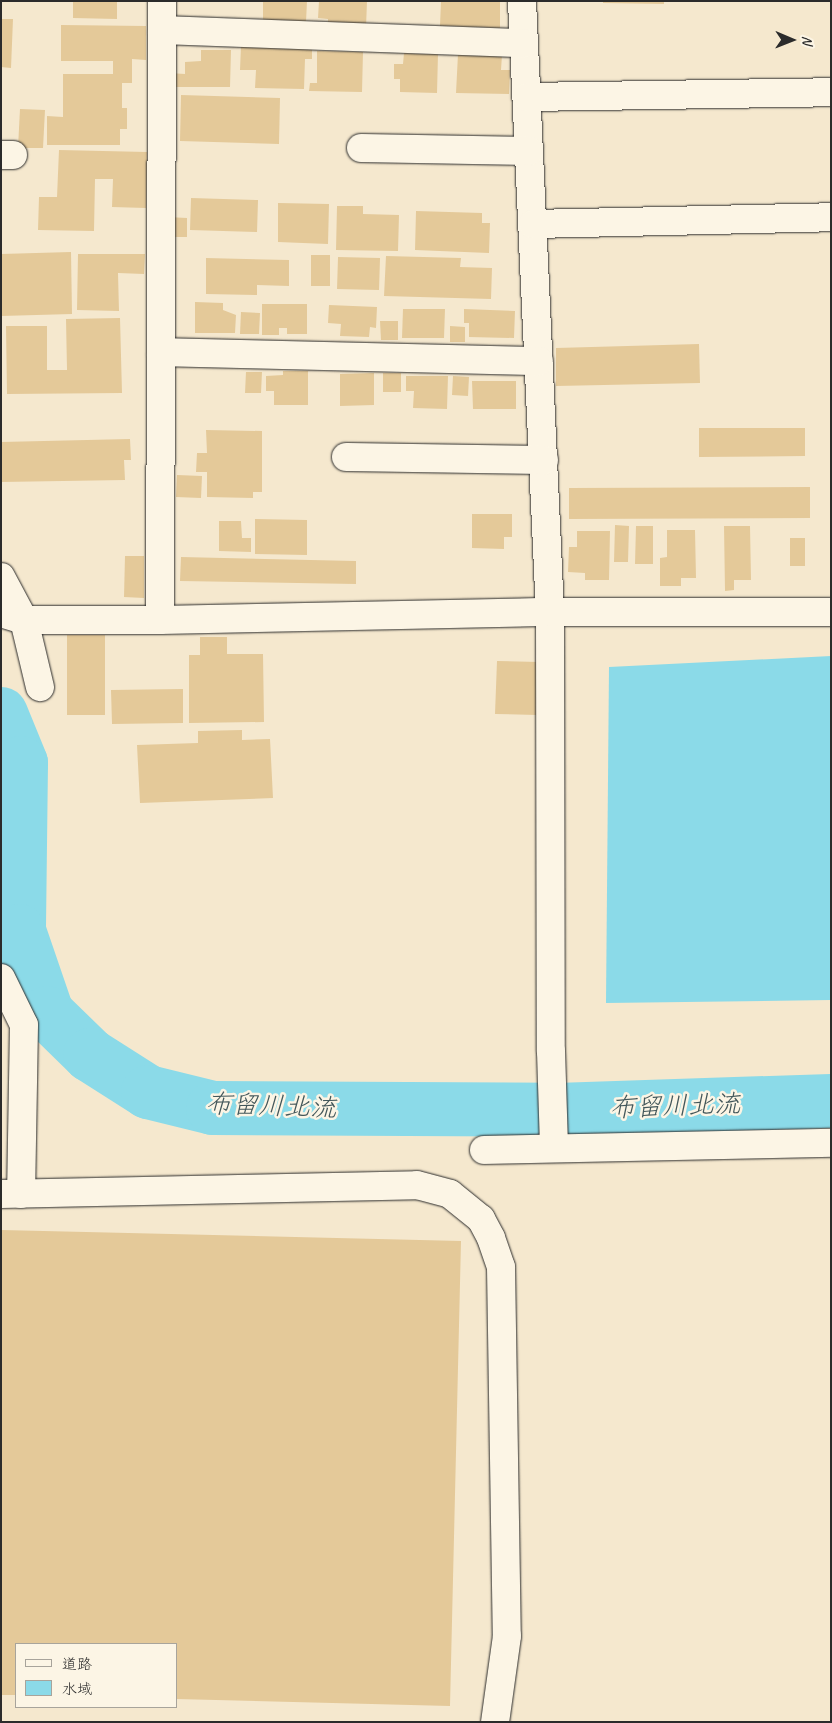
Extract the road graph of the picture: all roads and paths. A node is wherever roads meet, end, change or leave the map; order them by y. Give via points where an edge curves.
1 (162, 1) edge
2 (522, 1) edge
3 (162, 30) junction
4 (524, 43) junction
5 (831, 92) edge
6 (527, 97) junction
7 (361, 148) dead end
8 (530, 151) junction
9 (831, 217) edge
10 (533, 224) junction
11 (161, 352) junction
12 (539, 361) junction
13 (346, 457) dead end
14 (544, 460) junction
15 (1, 577) edge
16 (550, 612) junction
17 (831, 612) edge
18 (12, 616) edge
19 (160, 620) junction
20 (40, 687) dead end
21 (1, 978) edge
22 (831, 1142) edge
23 (554, 1148) junction
24 (484, 1150) dead end
25 (11, 1194) edge
26 (495, 1722) edge

1 - 3 street
2 - 4 street
3 - 4 street
3 - 11 street
4 - 6 street
5 - 6 street
6 - 8 street
7 - 8 street
8 - 10 street
9 - 10 street
10 - 12 street
11 - 12 street
11 - 19 street
12 - 14 street
13 - 14 street
14 - 16 street
15 - 18 street
16 - 17 street
16 - 19 street
16 - 23 street
18 - 19 street
18 - 20 street
21 - 25 street via 24,1024
22 - 23 street
23 - 24 street
25 - 26 street via 417,1185 450,1194 481,1220 492,1238 501,1267 506,1636

